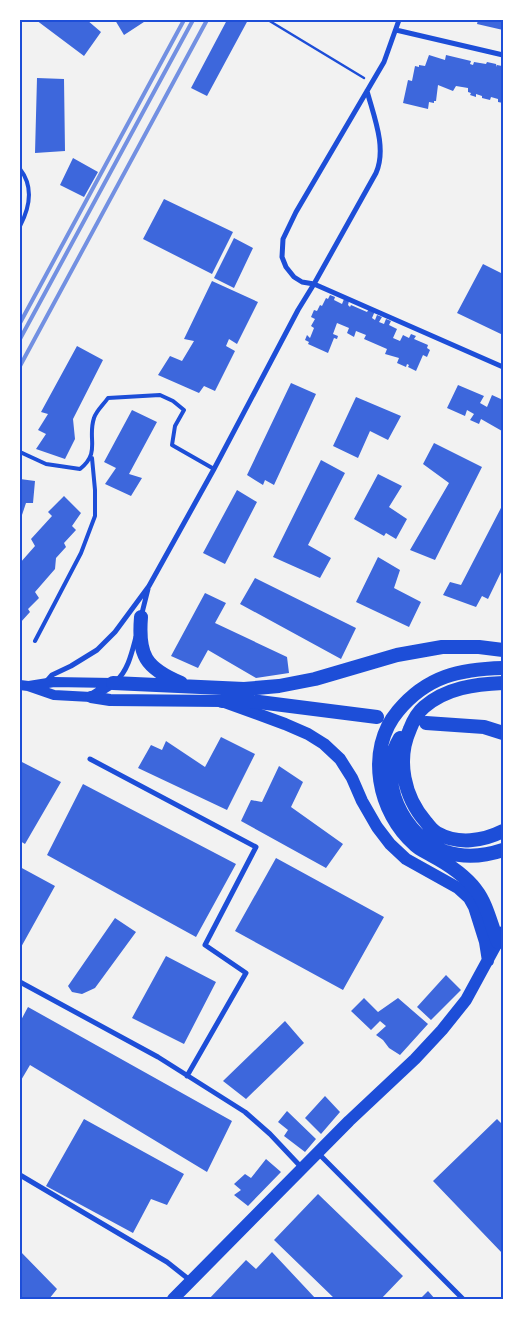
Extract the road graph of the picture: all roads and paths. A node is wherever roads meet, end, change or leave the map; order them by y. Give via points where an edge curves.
1 (268, 20) edge
2 (399, 20) edge
3 (396, 30) junction
4 (503, 55) edge
5 (372, 82) junction
6 (367, 91) junction
7 (20, 169) edge
8 (20, 226) edge
9 (314, 284) junction
10 (503, 367) edge
11 (20, 452) edge
12 (92, 457) junction
13 (214, 469) junction
14 (149, 586) junction
15 (141, 617) junction
16 (35, 641) dead end
17 (503, 650) edge
18 (503, 668) edge
19 (45, 683) junction
20 (113, 683) junction
21 (503, 683) edge
22 (24, 686) edge
23 (194, 687) junction
24 (91, 697) junction
25 (222, 701) junction
26 (377, 718) dead end
27 (420, 721) junction
28 (503, 733) edge
29 (90, 759) dead end
30 (503, 832) edge
31 (503, 850) edge
32 (500, 937) edge
33 (488, 961) junction
34 (20, 982) edge
35 (187, 1076) junction
36 (317, 1153) junction
37 (302, 1168) junction
38 (20, 1175) edge
39 (192, 1281) junction
40 (173, 1299) edge
41 (463, 1299) edge

1 - 5 path
2 - 3 street
3 - 4 street
3 - 5 street via 384,62
5 - 6 street
6 - 9 street via 380,142 380,164
6 - 9 street via 283,239 282,257 286,267 302,282
7 - 8 lane via 28,184 30,198
9 - 10 street
9 - 13 street
11 - 12 lane via 46,464 80,469
12 - 13 lane via 94,417 108,398 160,395 184,410 175,426 172,445
12 - 16 lane via 95,516 82,553
13 - 14 street
14 - 15 street
14 - 19 street via 115,632 97,650 52,675
15 - 20 street via 131,656 121,677
15 - 23 highway via 140,643 148,660 167,677
17 - 23 highway via 442,648 397,655 279,686 244,689
18 - 32 highway via 476,668 447,675 422,688 395,715 380,754 381,787 393,819 416,847 456,870 477,891
19 - 20 main road
19 - 22 main road
20 - 23 highway
20 - 24 main road
21 - 27 highway via 461,688 437,698 423,708
22 - 24 main road via 54,695
24 - 25 main road
25 - 26 highway via 251,701
25 - 33 main road via 308,734 340,759 377,827 390,844 406,859 458,888 469,898 485,942
27 - 28 highway via 484,727
27 - 30 highway via 406,737 402,767 405,783 420,816 436,832 452,839 472,841
27 - 31 highway via 396,744 392,760 390,776 402,813 414,831 445,851 476,856
29 - 35 street via 256,847 205,945 246,973
32 - 33 main road
33 - 36 main road via 471,1004
34 - 35 street
35 - 37 street via 245,1112
36 - 37 main road
36 - 41 street
37 - 39 main road
38 - 39 street via 167,1262
39 - 40 main road

